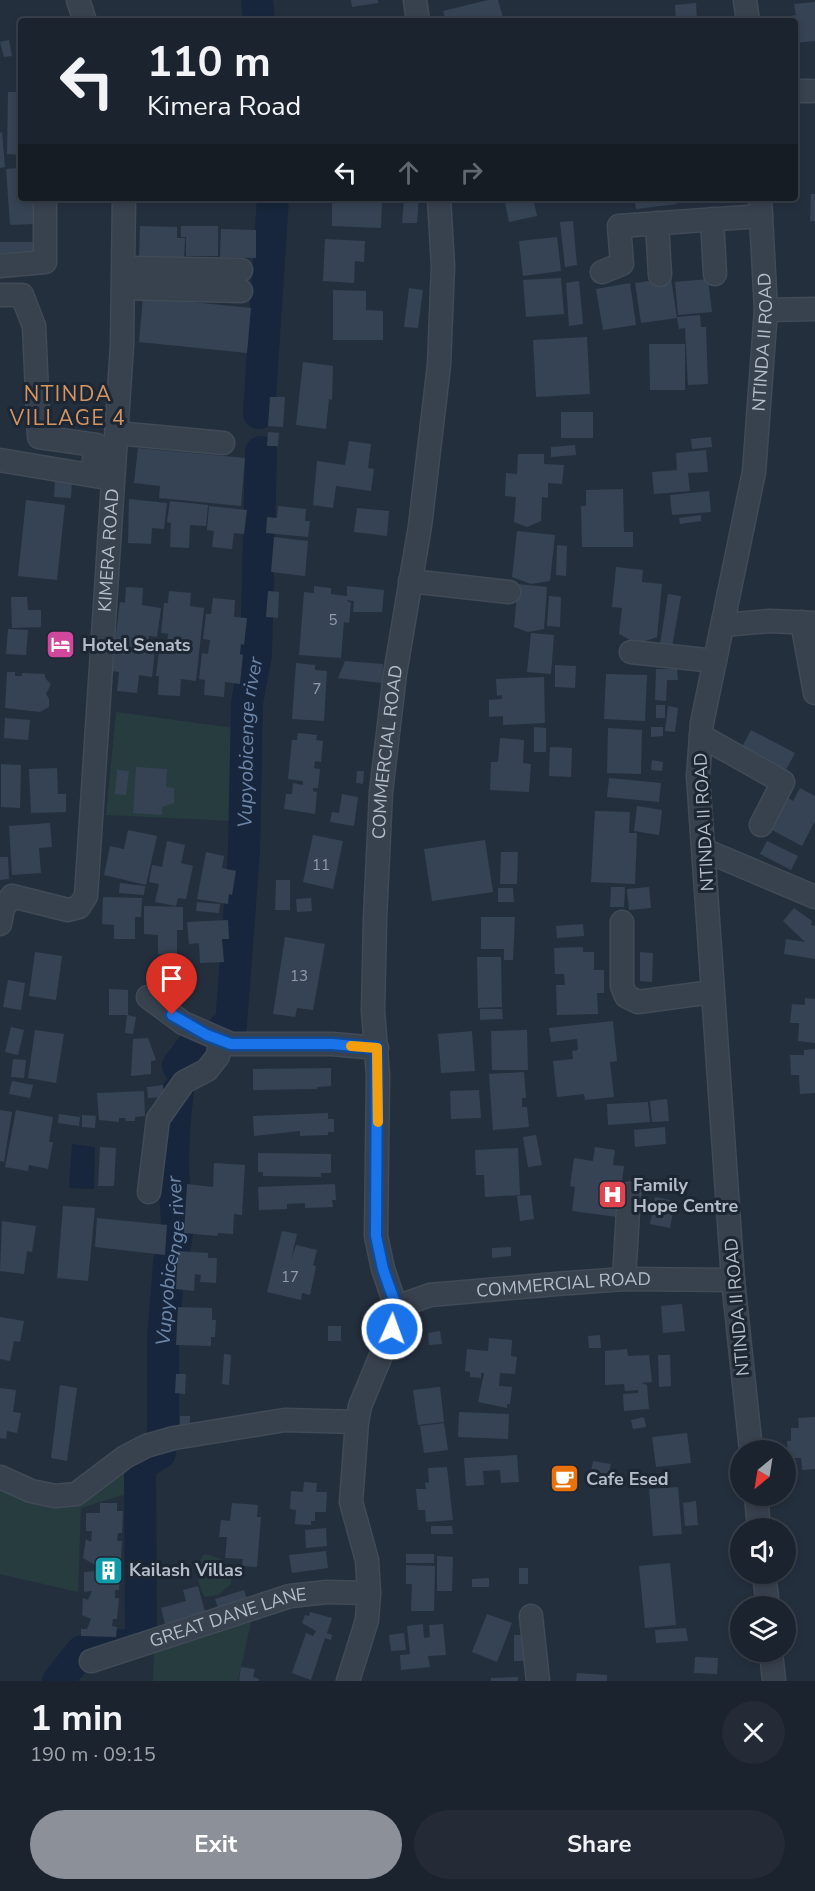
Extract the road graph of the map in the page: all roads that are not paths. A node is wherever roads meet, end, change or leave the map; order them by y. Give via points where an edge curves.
1 (78, 0) edge
2 (415, 0) edge
3 (745, 0) edge
4 (84, 18) edge
5 (418, 18) edge
6 (748, 18) edge
7 (45, 201) edge
8 (124, 201) edge
9 (439, 201) edge
10 (761, 207) edge
11 (712, 219) junction
12 (657, 223) junction
13 (0, 267) edge
14 (602, 272) dead end
15 (715, 274) dead end
16 (660, 275) dead end
17 (124, 278) junction
18 (241, 281) dead end
19 (0, 295) edge
20 (815, 309) edge
21 (766, 310) junction
22 (117, 433) junction
23 (223, 443) dead end
24 (0, 460) edge
25 (92, 475) junction
26 (115, 479) junction
27 (410, 581) junction
28 (509, 592) dead end
29 (808, 622) edge
30 (723, 626) junction
31 (630, 652) dead end
32 (716, 661) junction
33 (815, 693) edge
34 (701, 736) junction
35 (761, 825) dead end
36 (704, 850) junction
37 (815, 897) edge
38 (622, 922) dead end
39 (0, 924) edge
40 (712, 992) junction
41 (148, 997) dead end
42 (220, 1040) junction
43 (377, 1048) junction
44 (149, 1192) dead end
45 (629, 1194) dead end
46 (624, 1278) junction
47 (733, 1280) junction
48 (396, 1306) junction
49 (357, 1422) junction
50 (750, 1440) edge
51 (0, 1477) edge
52 (369, 1593) junction
53 (531, 1616) dead end
54 (91, 1661) dead end
55 (772, 1662) edge
56 (348, 1681) edge
57 (538, 1681) edge
58 (774, 1681) edge

1 - 4 street
2 - 5 street
3 - 6 street
7 - 13 street via 45,262
8 - 17 street, KIMERA ROAD
9 - 27 street, COMMERCIAL ROAD via 443,266 439,365
10 - 11 street
10 - 21 street, NTINDA II ROAD
11 - 12 street
11 - 15 street
12 - 14 street via 619,226 622,264
12 - 16 street
17 - 18 street
17 - 22 street, KIMERA ROAD
19 - 25 street via 22,295 34,326 39,437 96,445
20 - 21 street
21 - 30 street, NTINDA II ROAD via 754,472
22 - 23 street
22 - 26 street, KIMERA ROAD
24 - 25 street
25 - 26 street
26 - 39 street, KIMERA ROAD via 86,896 79,907 68,910 12,896 3,908
27 - 28 street
27 - 43 street, COMMERCIAL ROAD via 381,792 373,1011
29 - 30 street
29 - 33 street
30 - 32 street, NTINDA II ROAD
31 - 32 street
32 - 34 street, NTINDA II ROAD
34 - 35 street via 783,782
34 - 36 street, NTINDA II ROAD via 698,776
36 - 37 street
36 - 40 street, NTINDA II ROAD
38 - 40 street via 622,986 626,996 638,1002
40 - 47 street, NTINDA II ROAD
41 - 42 street via 183,1023
42 - 43 street via 231,1044
42 - 44 street via 218,1056 207,1070 184,1082 158,1119
43 - 48 street, COMMERCIAL ROAD via 376,1236
45 - 46 street
46 - 47 street, COMMERCIAL ROAD
46 - 48 street, COMMERCIAL ROAD via 430,1295
47 - 50 street, NTINDA II ROAD
48 - 49 street via 392,1329
49 - 51 street via 285,1420 174,1438 125,1457 76,1494 55,1496 31,1491
49 - 52 street via 351,1502 367,1560
52 - 54 street, GREAT DANE LANE via 290,1596
52 - 56 street via 367,1620
53 - 57 street
55 - 58 street

